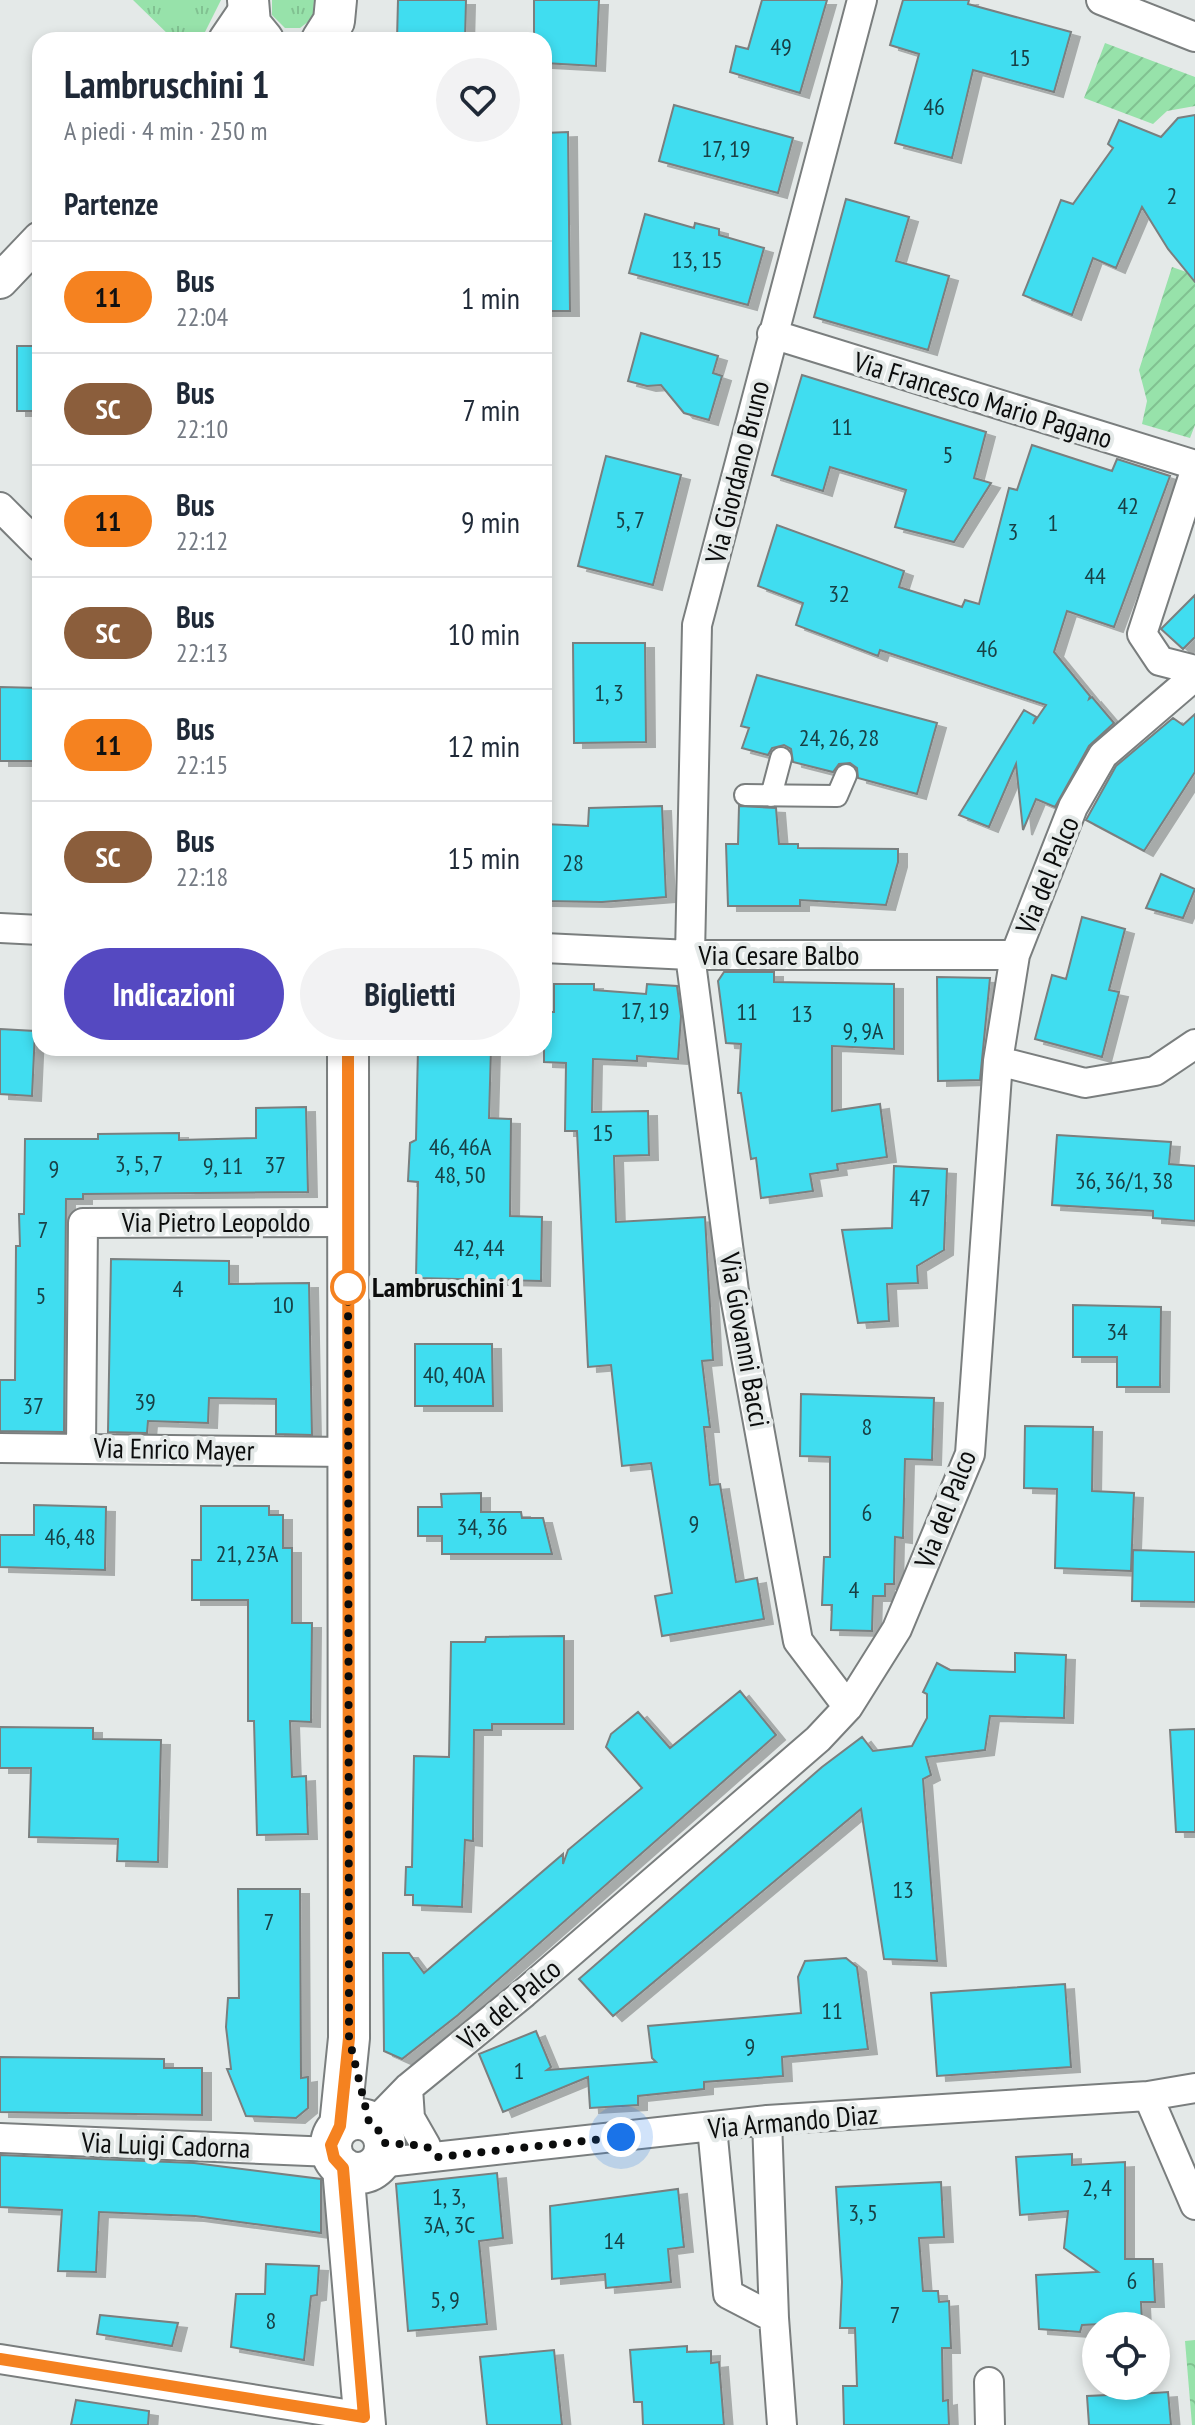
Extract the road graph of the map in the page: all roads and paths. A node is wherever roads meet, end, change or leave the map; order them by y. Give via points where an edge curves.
1 (336, 0) edge
2 (862, 0) edge
3 (1107, 1) edge
4 (327, 32) edge
5 (1195, 37) edge
6 (32, 247) edge
7 (0, 281) edge
8 (772, 334) junction
9 (1195, 468) edge
10 (0, 507) edge
11 (32, 539) edge
12 (1195, 673) edge
13 (781, 758) dead end
14 (846, 775) dead end
15 (745, 795) dead end
16 (771, 796) junction
17 (0, 928) edge
18 (32, 930) edge
19 (552, 948) edge
20 (690, 955) junction
21 (1015, 955) junction
22 (1192, 1048) edge
23 (348, 1056) edge
24 (998, 1061) junction
25 (348, 1222) junction
26 (0, 1448) edge
27 (81, 1448) junction
28 (349, 1452) junction
29 (848, 1707) junction
30 (408, 2088) junction
31 (1195, 2088) edge
32 (1148, 2096) junction
33 (767, 2120) junction
34 (712, 2127) junction
35 (0, 2138) edge
36 (361, 2146) junction
37 (432, 2151) junction
38 (1195, 2205) edge
39 (774, 2318) junction
40 (0, 2359) edge
41 (989, 2382) dead end
42 (365, 2421) edge
43 (782, 2425) edge
44 (990, 2425) edge

1 - 4 main road
2 - 8 street, Via Giordano Bruno
3 - 5 street
6 - 7 street
8 - 9 street, Via Francesco Mario Pagano
8 - 20 street, Via Giordano Bruno via 697,625
9 - 12 street via 1142,634 1160,661
10 - 11 street
12 - 21 street, Via del Palco via 1103,755 1073,807
13 - 16 street
14 - 16 street via 837,796
15 - 16 street
17 - 18 street
19 - 20 street, Via Cesare Balbo
20 - 21 street, Via Cesare Balbo
20 - 29 street, Via Giovanni Bacci via 734,1291 798,1641
21 - 24 street, Via del Palco
22 - 24 street via 1155,1071 1085,1083
23 - 25 main road
24 - 29 street, Via del Palco via 970,1454 897,1629
25 - 27 street, Via Pietro Leopoldo via 83,1223
25 - 28 main road
26 - 27 street, Via Enrico Mayer
27 - 28 street, Via Enrico Mayer
28 - 36 main road via 349,2038
29 - 30 street, Via del Palco via 818,1739
30 - 36 street, Via del Palco
30 - 37 street via 410,2118
31 - 32 street, Via Armando Diaz
32 - 33 street, Via Armando Diaz
32 - 38 street
33 - 34 street, Via Armando Diaz
33 - 39 street
34 - 37 street, Via Armando Diaz
34 - 39 street via 728,2294
35 - 36 street, Via Luigi Cadorna
36 - 37 street, Via Armando Diaz
36 - 42 main road via 352,2255
39 - 43 street
40 - 42 street
41 - 44 street

